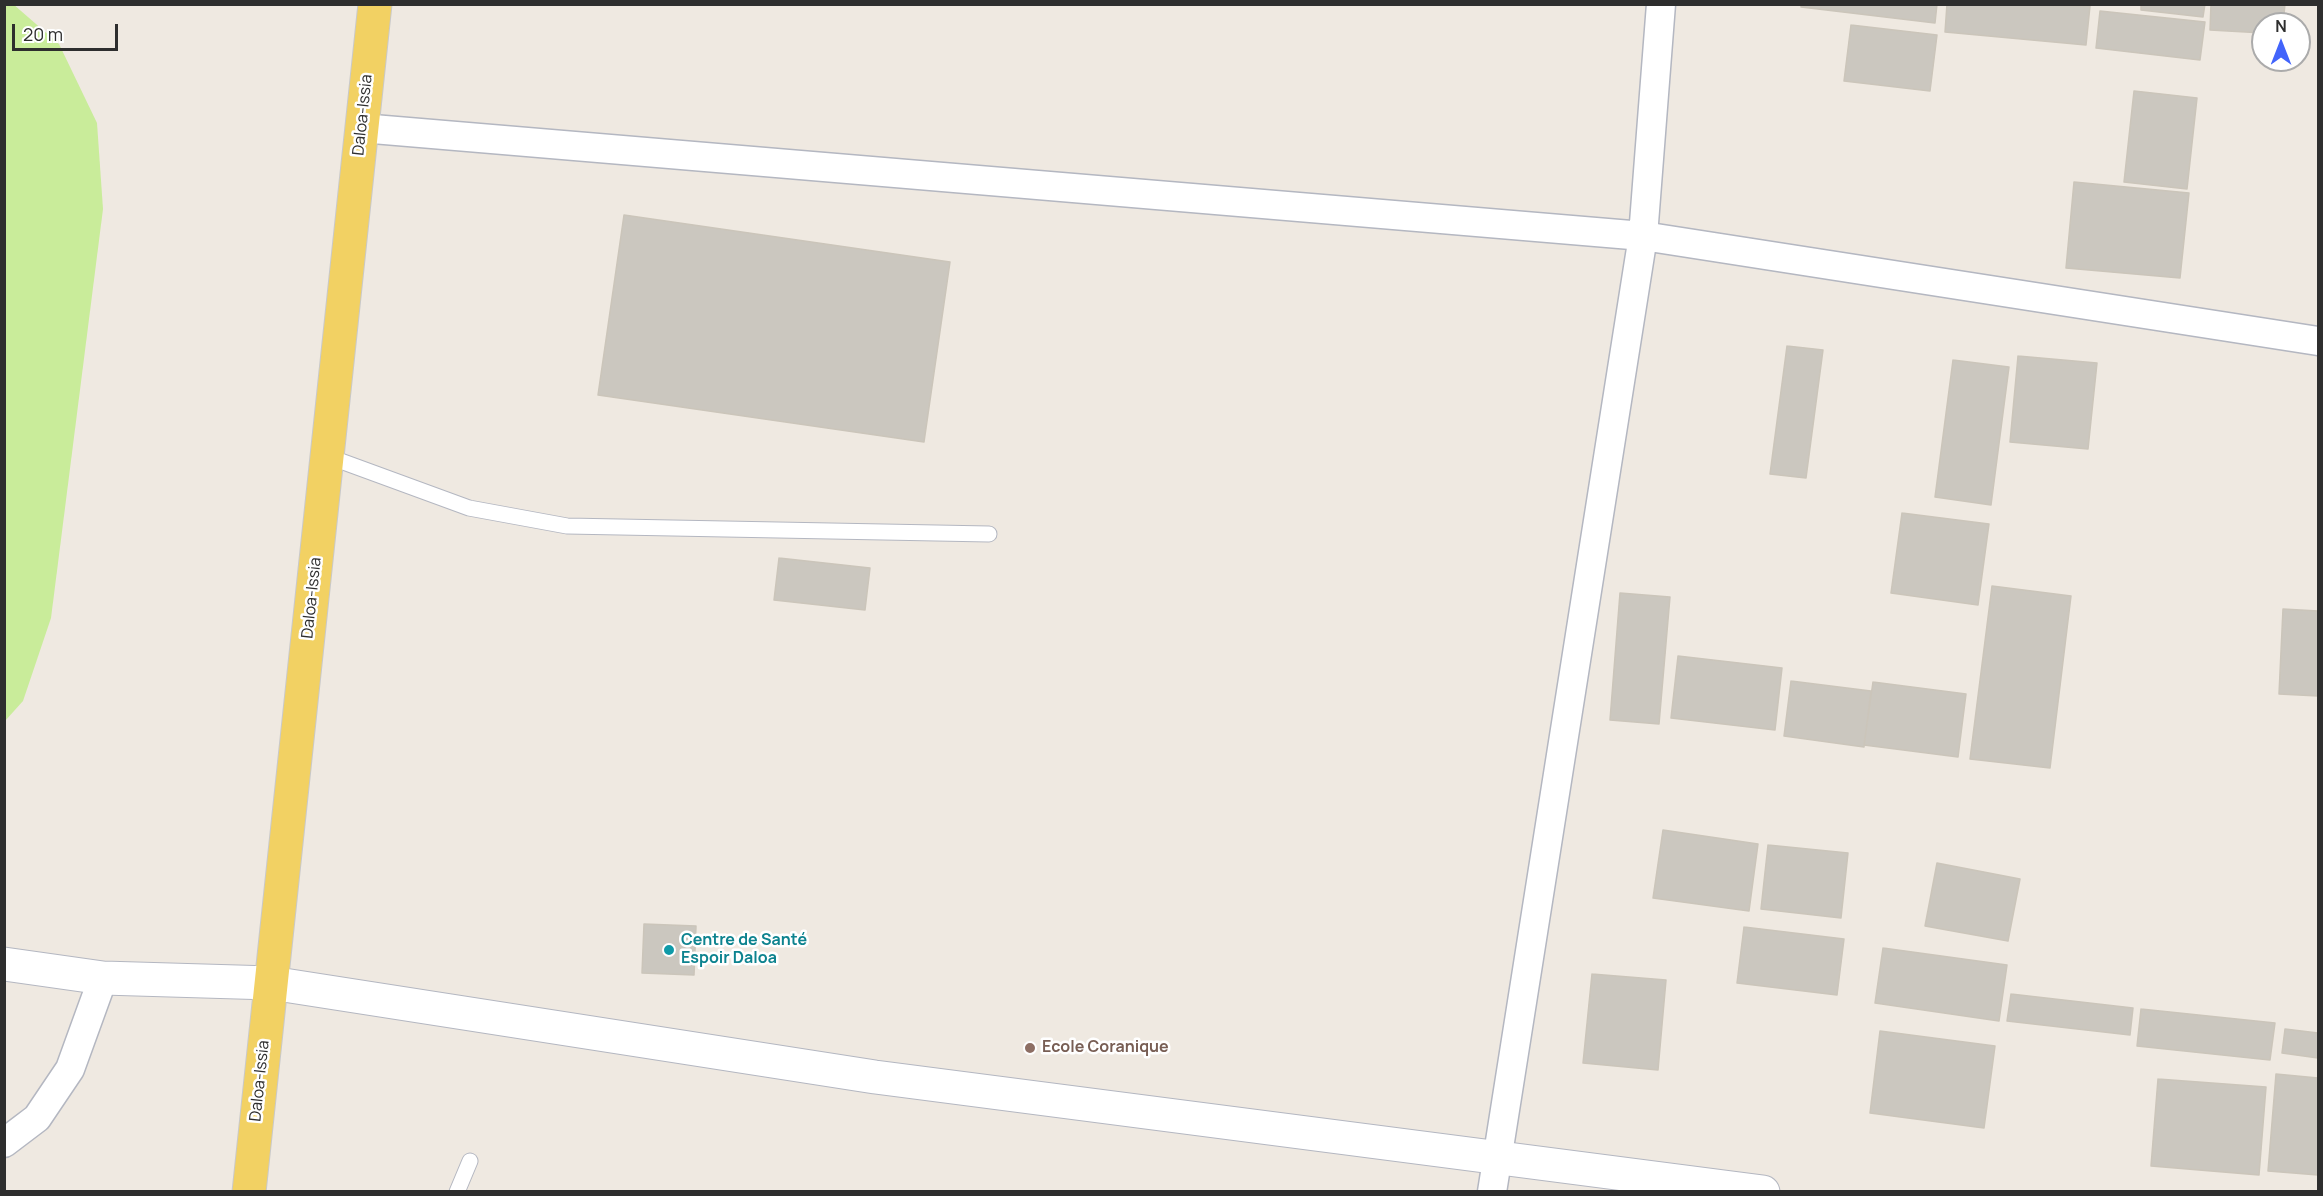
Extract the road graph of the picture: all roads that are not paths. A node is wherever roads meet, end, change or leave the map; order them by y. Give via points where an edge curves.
1 (375, 4) edge
2 (1661, 4) edge
3 (362, 128) junction
4 (1643, 236) junction
5 (2319, 341) edge
6 (327, 456) junction
7 (989, 534) dead end
8 (4, 964) edge
9 (103, 978) junction
10 (271, 983) junction
11 (4, 1143) edge
12 (1496, 1158) junction
13 (470, 1161) dead end
14 (249, 1191) edge
15 (457, 1191) edge
16 (1492, 1191) edge
17 (1763, 1191) edge

1 - 3 main road, Daloa-Issia
2 - 4 street
3 - 4 street
3 - 6 main road, Daloa-Issia
4 - 5 street
4 - 12 street
6 - 7 lane via 469,508 567,526
6 - 10 main road, Daloa-Issia
8 - 9 street
9 - 10 street
9 - 11 street via 70,1069 37,1118
10 - 12 street via 875,1077
10 - 14 main road, Daloa-Issia
12 - 16 street
12 - 17 street
13 - 15 lane

